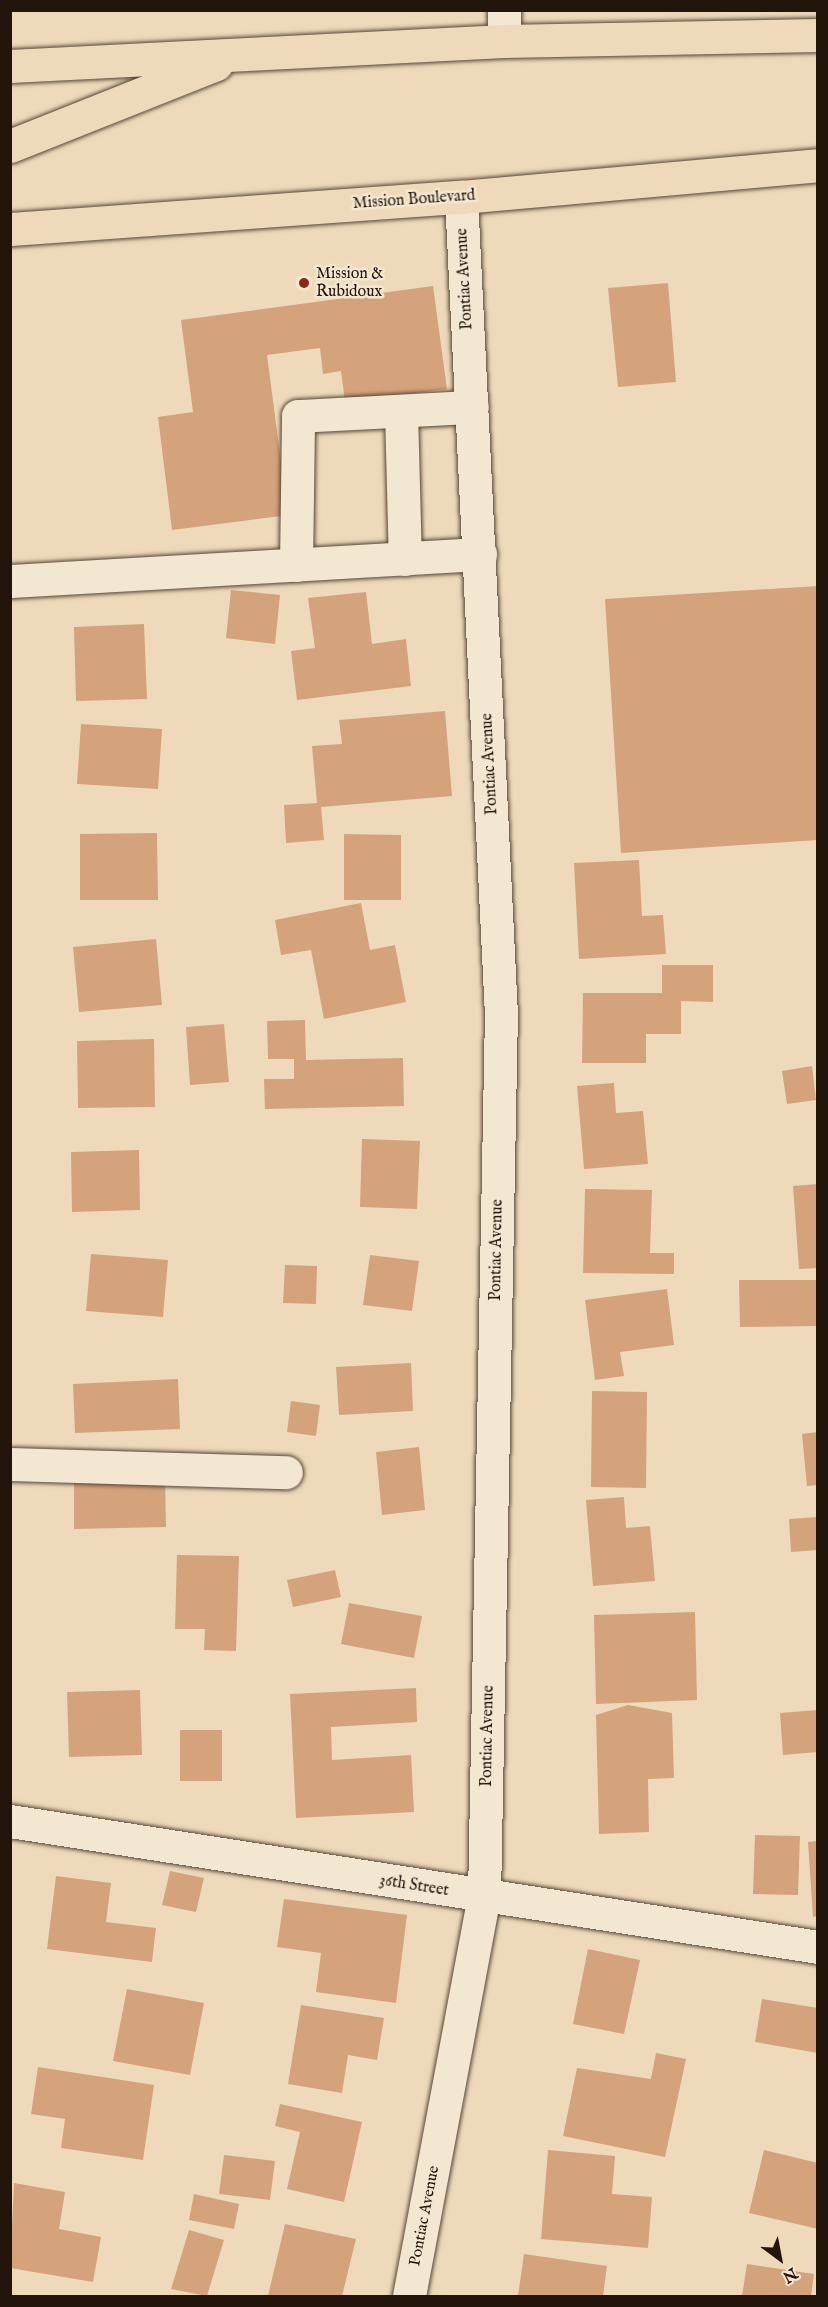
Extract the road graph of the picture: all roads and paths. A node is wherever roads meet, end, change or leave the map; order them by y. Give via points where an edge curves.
1 (504, 26) edge
2 (818, 35) edge
3 (240, 54) junction
4 (10, 66) edge
5 (10, 146) edge
6 (818, 165) edge
7 (461, 197) junction
8 (10, 229) edge
9 (472, 407) junction
10 (401, 411) junction
11 (480, 554) junction
12 (405, 558) junction
13 (296, 565) junction
14 (10, 581) edge
15 (10, 1464) edge
16 (286, 1472) dead end
17 (10, 1821) edge
18 (484, 1897) junction
19 (818, 1947) edge
20 (409, 2296) edge

1 - 2 main road
1 - 3 main road
3 - 4 main road
3 - 5 main road
6 - 7 main road, Mission Boulevard
7 - 8 main road, Mission Boulevard
7 - 9 street, Pontiac Avenue
9 - 10 street
9 - 11 street, Pontiac Avenue
10 - 12 street
10 - 13 street via 298,416
11 - 12 street
11 - 18 street, Pontiac Avenue via 501,1015
12 - 13 street
13 - 14 street
15 - 16 street
17 - 18 street, 36th Street
18 - 19 street, 36th Street
18 - 20 street, Pontiac Avenue

